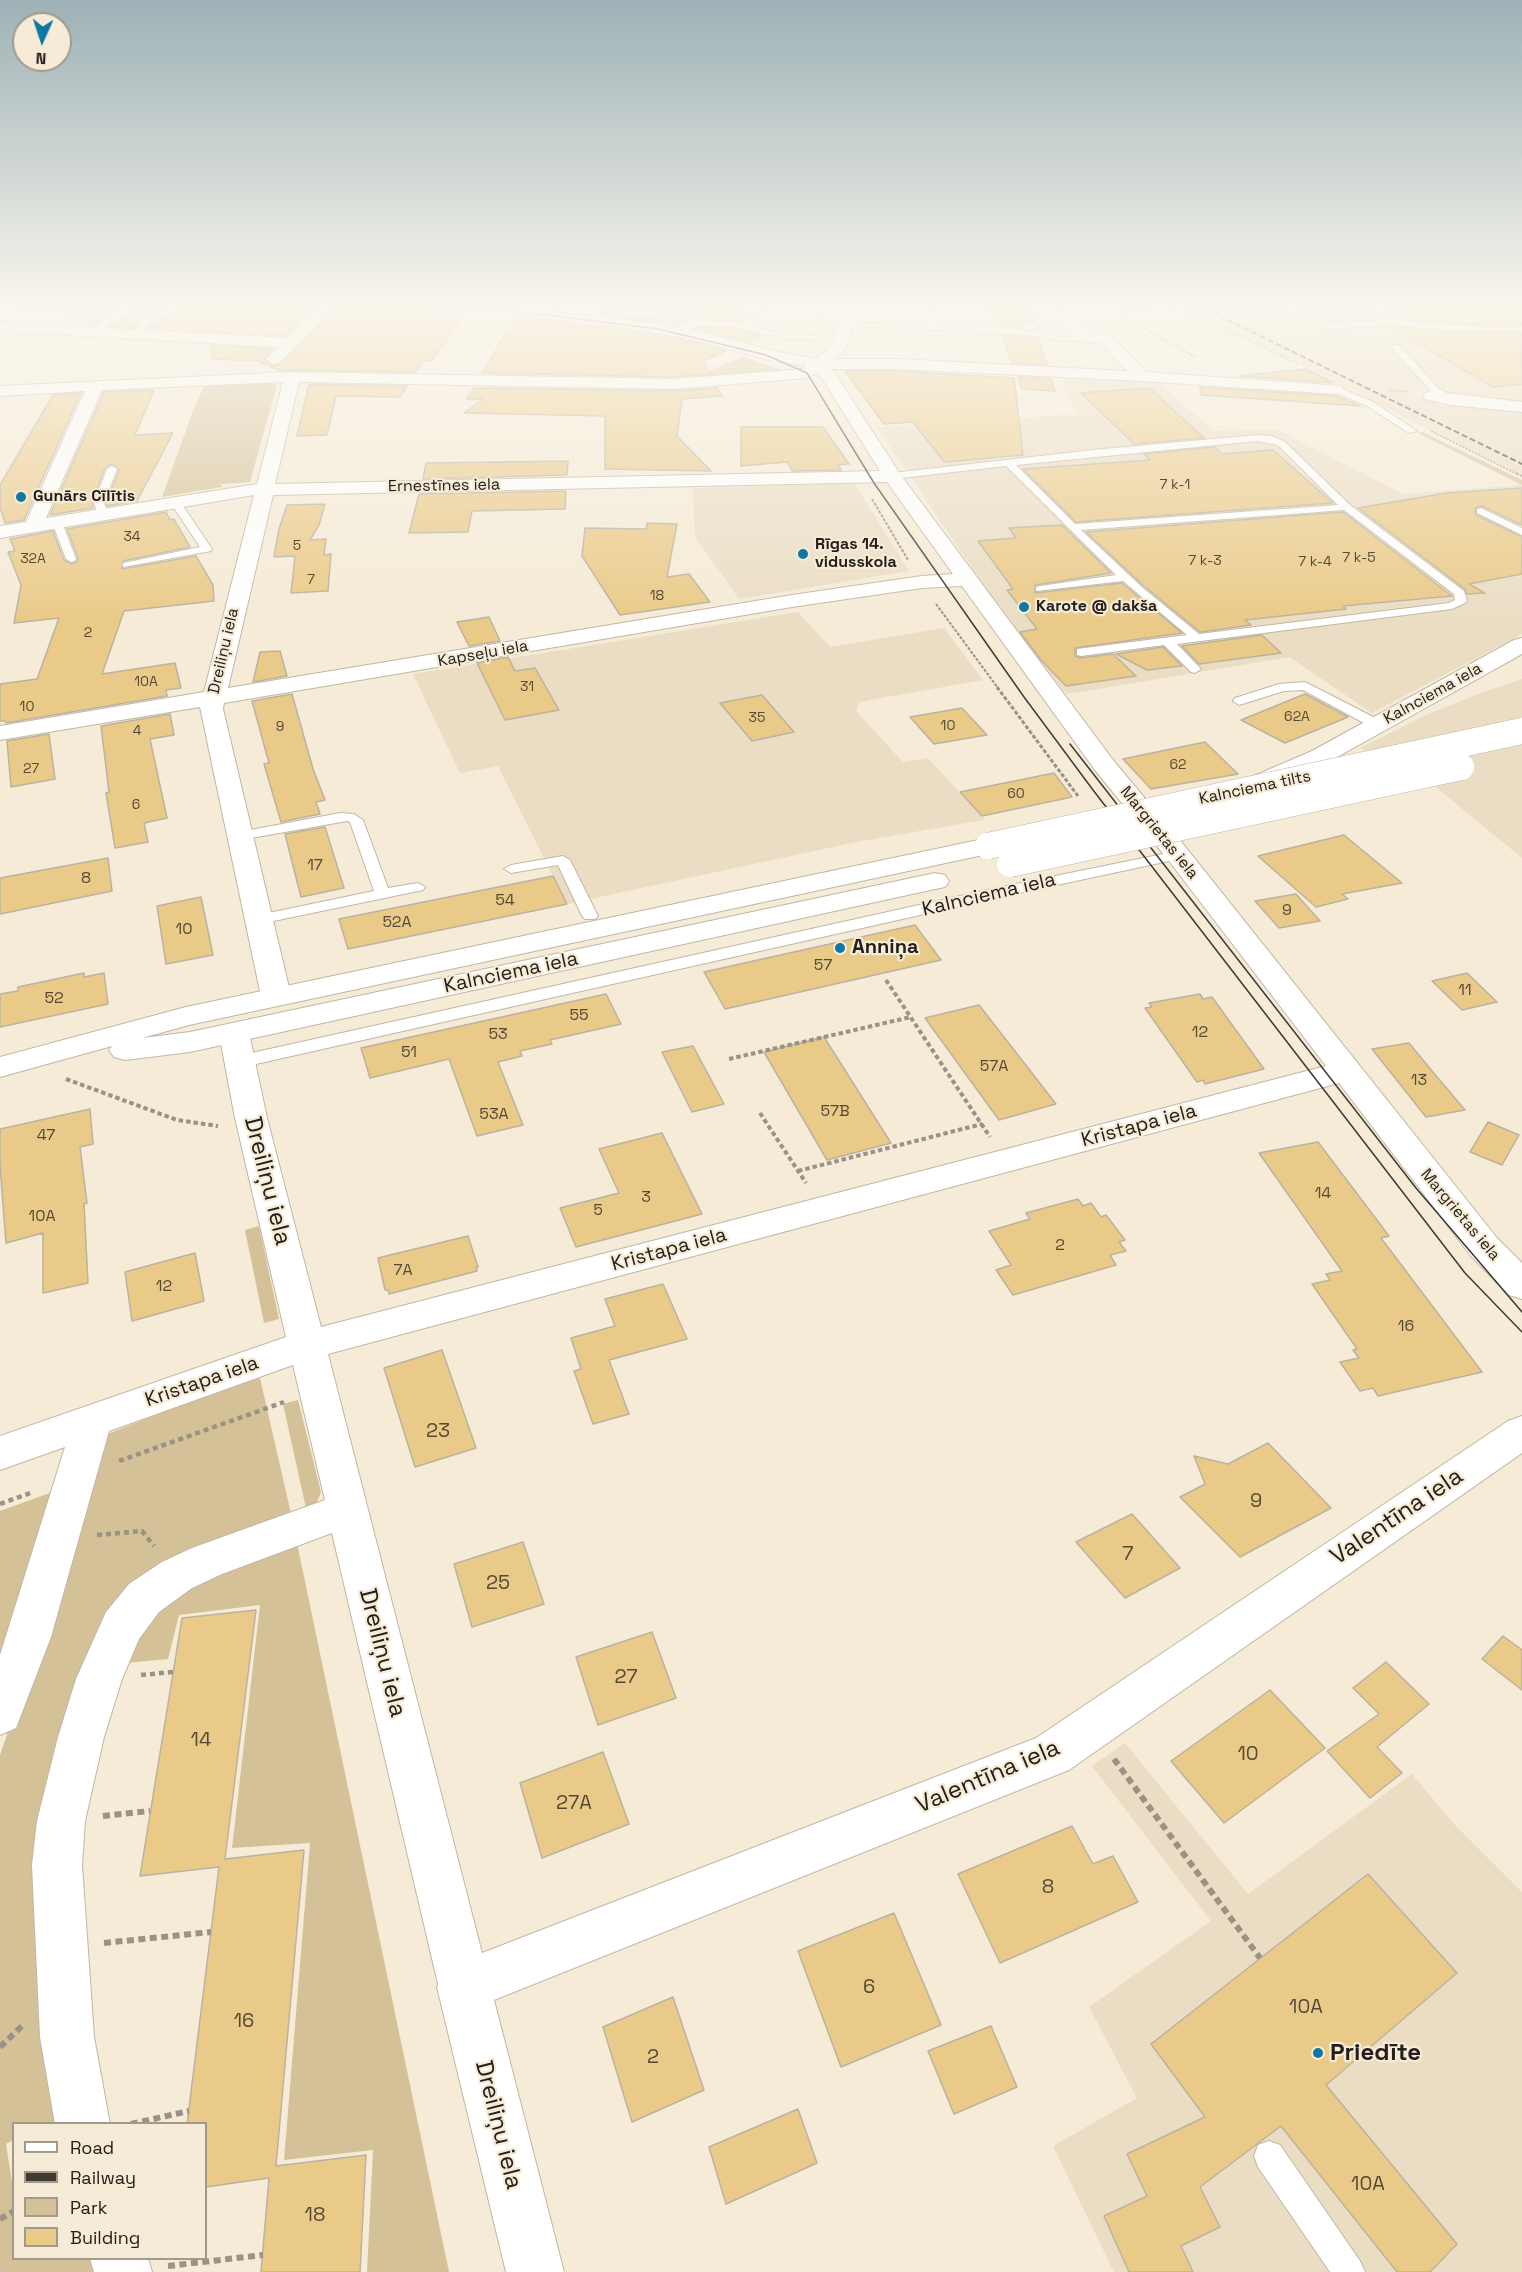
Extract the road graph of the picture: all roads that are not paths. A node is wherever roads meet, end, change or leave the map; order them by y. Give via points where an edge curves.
1 (85, 410) edge
2 (284, 410) edge
3 (851, 410) edge
4 (1381, 410) edge
5 (1412, 430) dead end
6 (1009, 463) junction
7 (112, 469) dead end
8 (892, 476) junction
9 (264, 490) junction
10 (175, 502) junction
11 (1346, 507) junction
12 (1482, 511) dead end
13 (103, 514) junction
14 (57, 522) junction
15 (33, 527) junction
16 (1072, 527) junction
17 (0, 532) edge
18 (1522, 532) edge
19 (71, 559) dead end
20 (127, 565) dead end
21 (1125, 577) junction
22 (967, 579) junction
23 (1040, 589) dead end
24 (1195, 636) junction
25 (1166, 640) junction
26 (1522, 645) edge
27 (1080, 652) dead end
28 (1195, 669) dead end
29 (213, 698) junction
30 (1239, 701) dead end
31 (1378, 725) junction
32 (1522, 731) edge
33 (0, 733) edge
34 (1522, 753) edge
35 (1305, 763) junction
36 (1420, 781) dead end
37 (1234, 789) junction
38 (1370, 791) junction
39 (1140, 809) junction
40 (1261, 813) junction
41 (240, 836) junction
42 (1169, 845) junction
43 (997, 856) junction
44 (511, 869) dead end
45 (418, 888) dead end
46 (383, 894) junction
47 (590, 916) dead end
48 (259, 919) junction
49 (276, 996) junction
50 (236, 1047) junction
51 (7, 1065) edge
52 (1346, 1071) junction
53 (1522, 1285) edge
54 (307, 1345) junction
55 (92, 1421) junction
56 (1522, 1432) edge
57 (0, 1453) edge
58 (347, 1510) junction
59 (0, 1713) edge
60 (463, 1987) junction
61 (83, 2122) edge
62 (1269, 2156) dead end
63 (535, 2272) edge
64 (1349, 2272) edge

1 - 15 street
2 - 9 street, Dreiliņu iela
3 - 8 street, Margrietas iela
4 - 5 lane
6 - 8 lane
6 - 11 lane via 1264,438 1281,443
6 - 16 lane
7 - 13 lane via 99,503
8 - 9 street, Ernestīnes iela
8 - 22 street, Margrietas iela
9 - 10 street, Ernestīnes iela
9 - 29 street, Dreiliņu iela
10 - 13 street, Ernestīnes iela
10 - 20 lane via 207,549
11 - 16 lane
11 - 24 lane via 1460,593 1461,601 1452,606
12 - 18 lane
13 - 14 street, Ernestīnes iela
14 - 15 street, Ernestīnes iela
14 - 19 lane
15 - 17 street, Ernestīnes iela
16 - 21 lane
21 - 23 lane
21 - 24 lane
22 - 29 street, Kapseļu iela via 792,602
22 - 39 street, Margrietas iela via 1055,701
24 - 25 lane
25 - 27 lane
25 - 28 lane
26 - 31 street, Kalnciema iela
29 - 33 street, Kapseļu iela
29 - 41 street, Dreiliņu iela via 211,709
30 - 31 lane via 1283,687 1305,686
31 - 35 street, Kalnciema iela
32 - 43 street, Kalnciema tilts, bridge
34 - 43 street, Kalnciema tilts, bridge via 1352,792
35 - 37 street, Kalnciema iela
35 - 38 lane via 1354,780
36 - 38 lane, Kalnciema iela
37 - 39 street, Kalnciema iela
37 - 40 lane
38 - 40 lane, Kalnciema iela
39 - 42 street, Margrietas iela
40 - 42 lane, Kalnciema iela
41 - 46 lane via 340,817 356,820
41 - 48 street, Dreiliņu iela
42 - 50 lane, Kalnciema iela via 1057,879 676,966
42 - 52 street, Margrietas iela
43 - 49 street, Kalnciema iela
43 - 50 street, Kalnciema iela
44 - 47 lane via 563,860
45 - 46 lane
46 - 48 lane
48 - 49 street, Dreiliņu iela
49 - 51 street, Kalnciema iela
50 - 51 street, Kalnciema iela via 190,1042
50 - 54 street, Dreiliņu iela
52 - 53 street, Margrietas iela via 1484,1247
52 - 54 street, Kristapa iela
54 - 55 street, Kristapa iela
54 - 58 street, Dreiliņu iela
55 - 57 street, Kristapa iela
55 - 59 street via 29,1637
56 - 60 street, Valentīna iela via 1052,1754
58 - 60 street, Dreiliņu iela
58 - 61 street via 177,1575 144,1598 122,1626 99,1679 61,1821 57,1865 67,2037
60 - 63 street, Dreiliņu iela
62 - 64 lane

